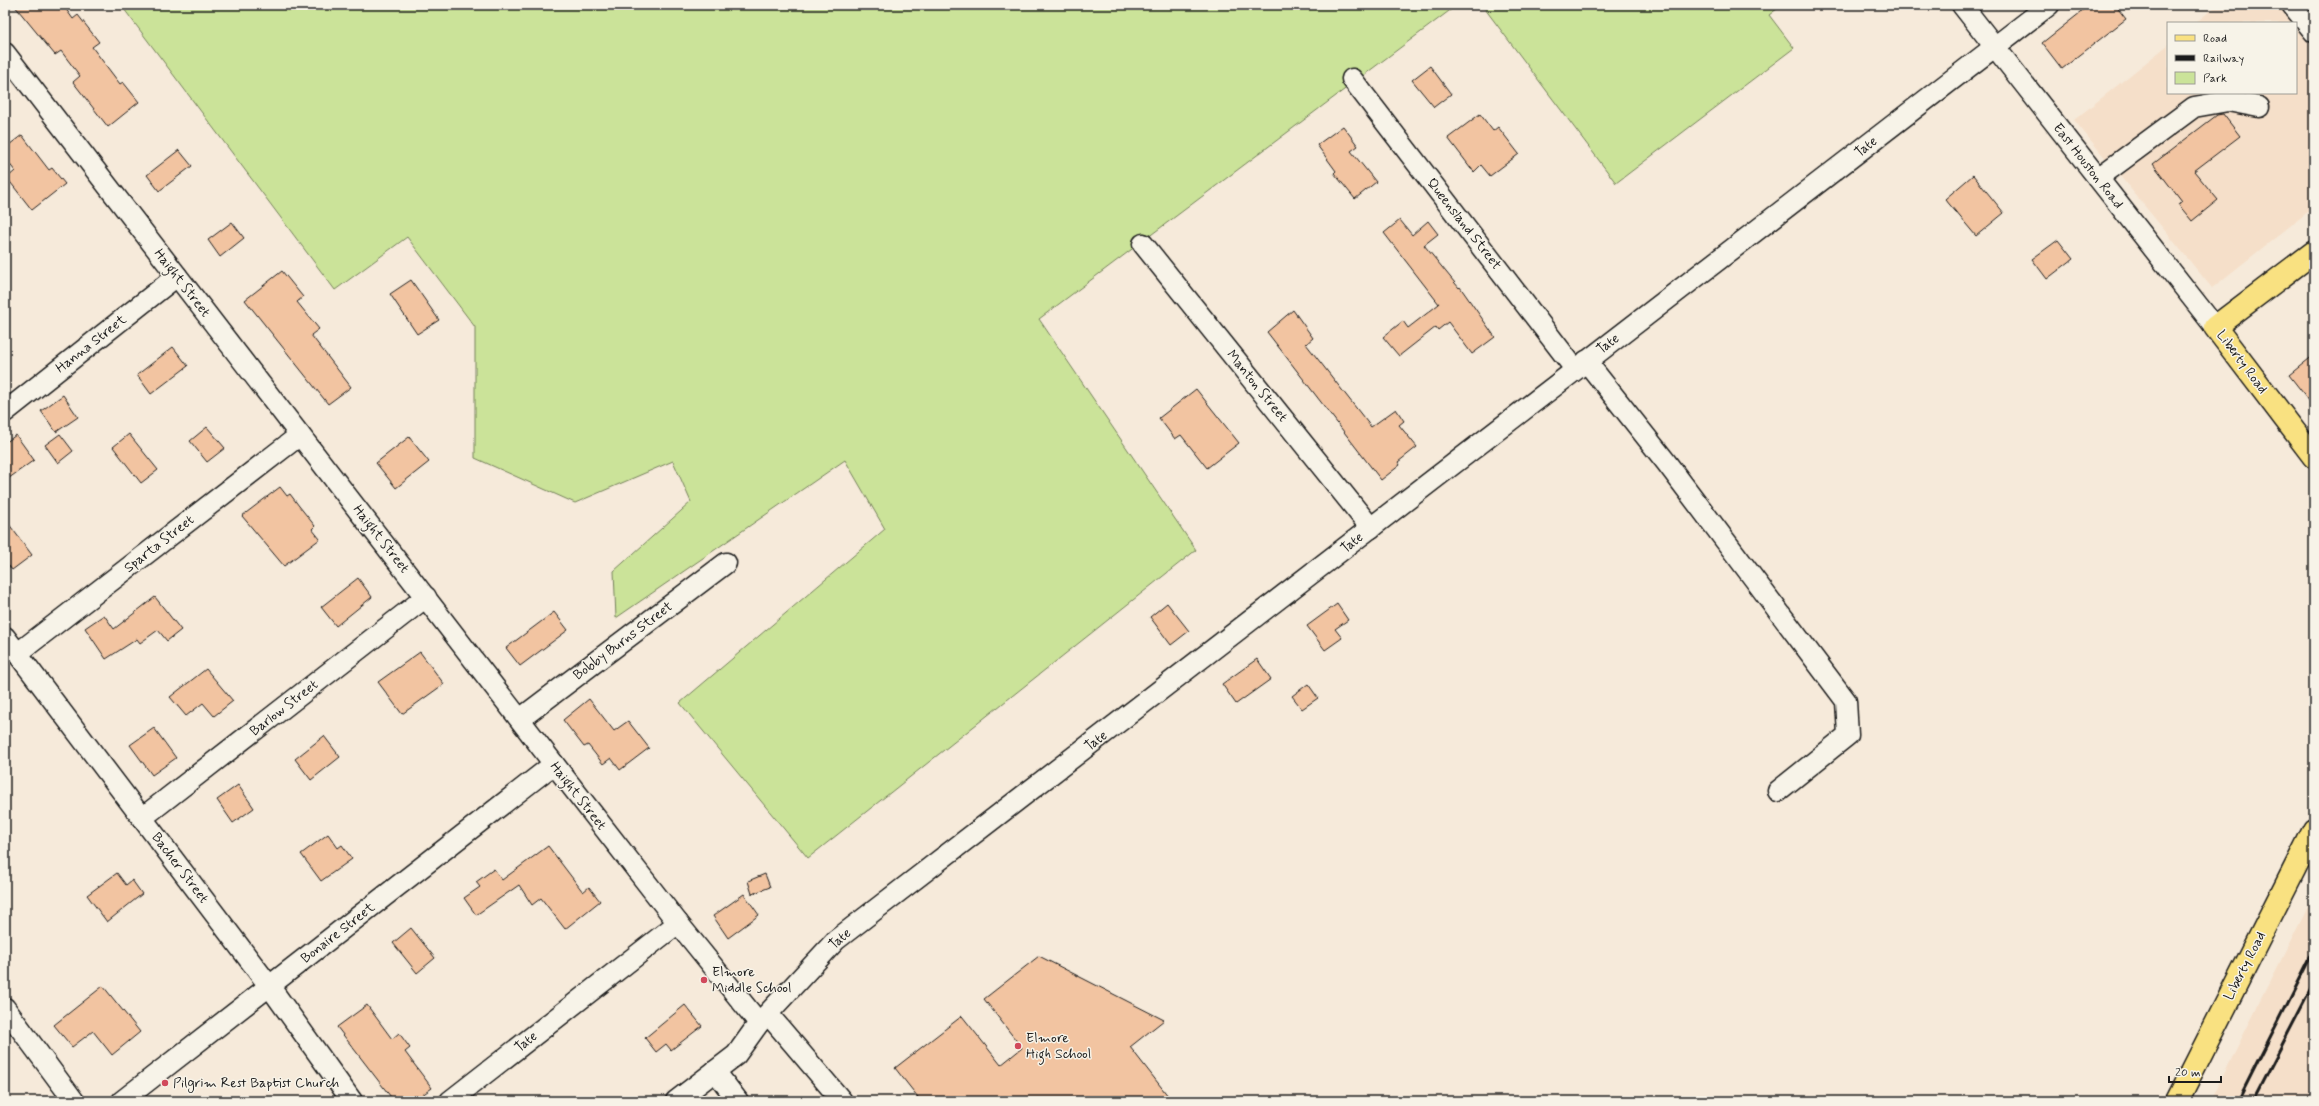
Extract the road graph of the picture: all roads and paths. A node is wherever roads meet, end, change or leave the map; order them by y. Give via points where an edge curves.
1 (1962, 5) edge
2 (2049, 5) edge
3 (2292, 5) edge
4 (2314, 32) edge
5 (1994, 47) junction
6 (5, 53) edge
7 (1352, 79) dead end
8 (2259, 107) dead end
9 (2098, 178) junction
10 (1143, 244) dead end
11 (2314, 252) edge
12 (177, 276) junction
13 (2215, 327) junction
14 (1581, 365) junction
15 (5, 412) edge
16 (300, 435) junction
17 (2314, 457) edge
18 (1371, 528) junction
19 (726, 563) dead end
20 (426, 597) junction
21 (5, 637) edge
22 (18, 654) junction
23 (520, 719) junction
24 (554, 764) junction
25 (1778, 791) dead end
26 (142, 818) junction
27 (2314, 830) edge
28 (678, 924) junction
29 (270, 987) junction
30 (5, 1008) edge
31 (764, 1018) junction
32 (715, 1071) junction
33 (74, 1101) edge
34 (122, 1101) edge
35 (352, 1101) edge
36 (450, 1101) edge
37 (676, 1101) edge
38 (738, 1101) edge
39 (842, 1101) edge
40 (2177, 1101) edge

1 - 5 street, East Houston Road
2 - 5 street, Tate
3 - 4 street
5 - 9 street, East Houston Road
5 - 14 street, Tate
6 - 12 street, Haight Street
7 - 14 street, Queensland Street
8 - 9 street via 2228,101 2194,107
9 - 13 street, East Houston Road
10 - 18 street, Manton Street
11 - 13 main road, Liberty Road
12 - 15 street, Hanna Street
12 - 16 street, Haight Street
13 - 17 main road, Liberty Road
14 - 18 street, Tate
14 - 25 street, Queensland Street via 1666,462 1846,701 1848,735
16 - 20 street, Haight Street
16 - 22 street, Sparta Street
18 - 31 street, Tate via 836,940
19 - 23 street, Bobby Burns Street
20 - 23 street, Haight Street
20 - 26 street, Barlow Street
21 - 22 street, Bacher Street
22 - 26 street, Bacher Street
23 - 24 street, Haight Street
24 - 28 street, Haight Street
24 - 29 street, Bonaire Street
26 - 29 street, Bacher Street
27 - 40 main road, Liberty Road
28 - 31 street, Haight Street
28 - 36 street, Tate
29 - 34 street, Bonaire Street
29 - 35 street, Bacher Street
30 - 33 street
31 - 32 street, Tate via 736,1055
31 - 39 street, Haight Street
32 - 37 street, Tate
32 - 38 street

